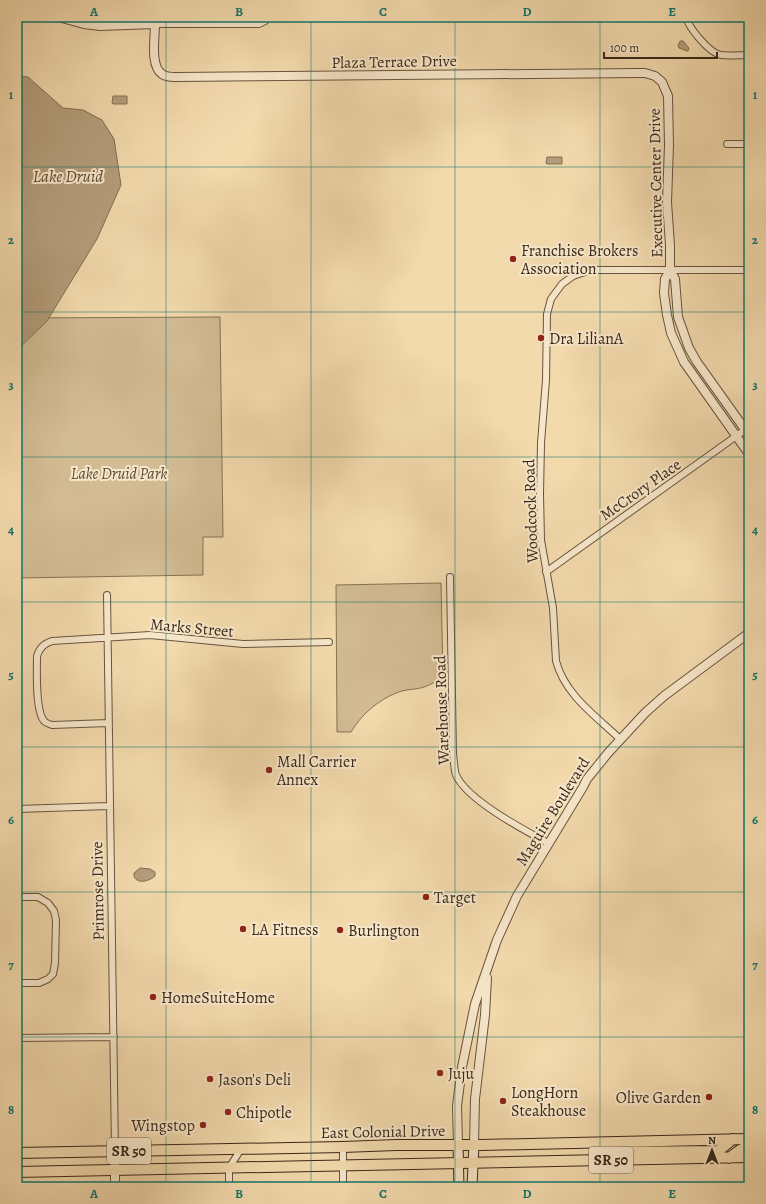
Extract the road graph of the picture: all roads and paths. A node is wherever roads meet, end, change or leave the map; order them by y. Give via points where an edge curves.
1 (58, 17) edge
2 (268, 17) edge
3 (686, 17) edge
4 (143, 21) edge
5 (155, 24) junction
6 (749, 55) edge
7 (668, 96) joint
8 (727, 144) dead end
9 (749, 144) edge
10 (670, 270) junction
11 (749, 270) edge
12 (748, 430) edge
13 (736, 436) junction
14 (749, 454) edge
15 (546, 572) junction
16 (450, 577) dead end
17 (107, 595) dead end
18 (749, 633) edge
19 (108, 637) junction
20 (330, 642) dead end
21 (108, 723) junction
22 (620, 739) junction
23 (109, 806) junction
24 (17, 808) edge
25 (548, 843) junction
26 (17, 897) edge
27 (487, 967) junction
28 (17, 984) edge
29 (114, 1037) junction
30 (17, 1038) edge
31 (733, 1139) junction
32 (749, 1139) edge
33 (458, 1144) junction
34 (474, 1144) junction
35 (342, 1147) junction
36 (749, 1147) edge
37 (241, 1149) junction
38 (115, 1152) junction
39 (17, 1153) edge
40 (749, 1157) edge
41 (729, 1158) junction
42 (612, 1160) junction
43 (458, 1162) junction
44 (472, 1162) junction
45 (343, 1165) junction
46 (229, 1168) junction
47 (115, 1170) junction
48 (17, 1172) edge
49 (115, 1187) edge
50 (229, 1187) edge
51 (343, 1187) edge
52 (459, 1187) edge
53 (472, 1187) edge

1 - 4 street via 100,26
2 - 5 street via 259,24
3 - 6 street via 691,28 719,55
4 - 5 street
5 - 7 street, Plaza Terrace Drive via 155,61 157,69 166,76 645,73 655,76 662,82
7 - 10 street, Executive Center Drive via 667,202
8 - 9 street
10 - 11 street
10 - 12 street, Executive Center Drive via 676,282 676,307 689,348
10 - 13 street, Executive Center Drive via 664,279 665,299 668,321 676,346 690,371
10 - 15 street, Woodcock Road via 592,270 573,276 562,284 552,299 547,319 540,443 541,540
12 - 13 street, McCrory Place
13 - 14 street, Executive Center Drive
13 - 15 street, McCrory Place
15 - 22 street, Woodcock Road via 553,608 556,661 559,669 567,686 579,701
16 - 25 street, Warehouse Road via 453,754 456,775 466,790 484,804
17 - 19 street, Primrose Drive
18 - 22 street, Maguire Boulevard via 664,696
19 - 20 street, Marks Street via 150,635 243,644
19 - 21 street, Primrose Drive
19 - 21 street, Marks Street via 52,641 45,643 37,656 38,706 45,722 52,725
21 - 23 street, Primrose Drive
22 - 25 street, Maguire Boulevard via 587,778
23 - 24 street
23 - 29 street, Primrose Drive
25 - 27 street, Maguire Boulevard via 517,896
26 - 28 street via 38,897 48,903 56,920 53,974 39,983
27 - 33 street, Maguire Boulevard via 475,1004 462,1067 457,1106
27 - 34 street, Maguire Boulevard via 475,1099
29 - 30 street
29 - 38 street, Primrose Drive
31 - 32 highway, East Colonial Drive / SR 50
31 - 34 highway, East Colonial Drive / SR 50
31 - 42 highway via 718,1150 623,1152
33 - 34 highway, East Colonial Drive / SR 50
33 - 35 highway, East Colonial Drive / SR 50
33 - 43 main road, Maguire Boulevard
34 - 44 main road, Maguire Boulevard
35 - 37 highway, East Colonial Drive / SR 50
35 - 45 street
36 - 41 highway
37 - 38 highway, East Colonial Drive / SR 50
37 - 46 street
38 - 39 highway, East Colonial Drive / SR 50
38 - 47 street, Primrose Drive
40 - 41 highway, East Colonial Drive / SR 50
41 - 42 highway, East Colonial Drive / SR 50
42 - 44 highway, East Colonial Drive / SR 50
43 - 44 highway, East Colonial Drive / SR 50
43 - 45 highway, East Colonial Drive / SR 50
43 - 52 main road, Maguire Boulevard
44 - 53 main road, Maguire Boulevard
45 - 46 highway, East Colonial Drive / SR 50
45 - 51 street
46 - 47 highway, East Colonial Drive / SR 50
46 - 50 street
47 - 48 highway, East Colonial Drive / SR 50
47 - 49 street, Primrose Drive

